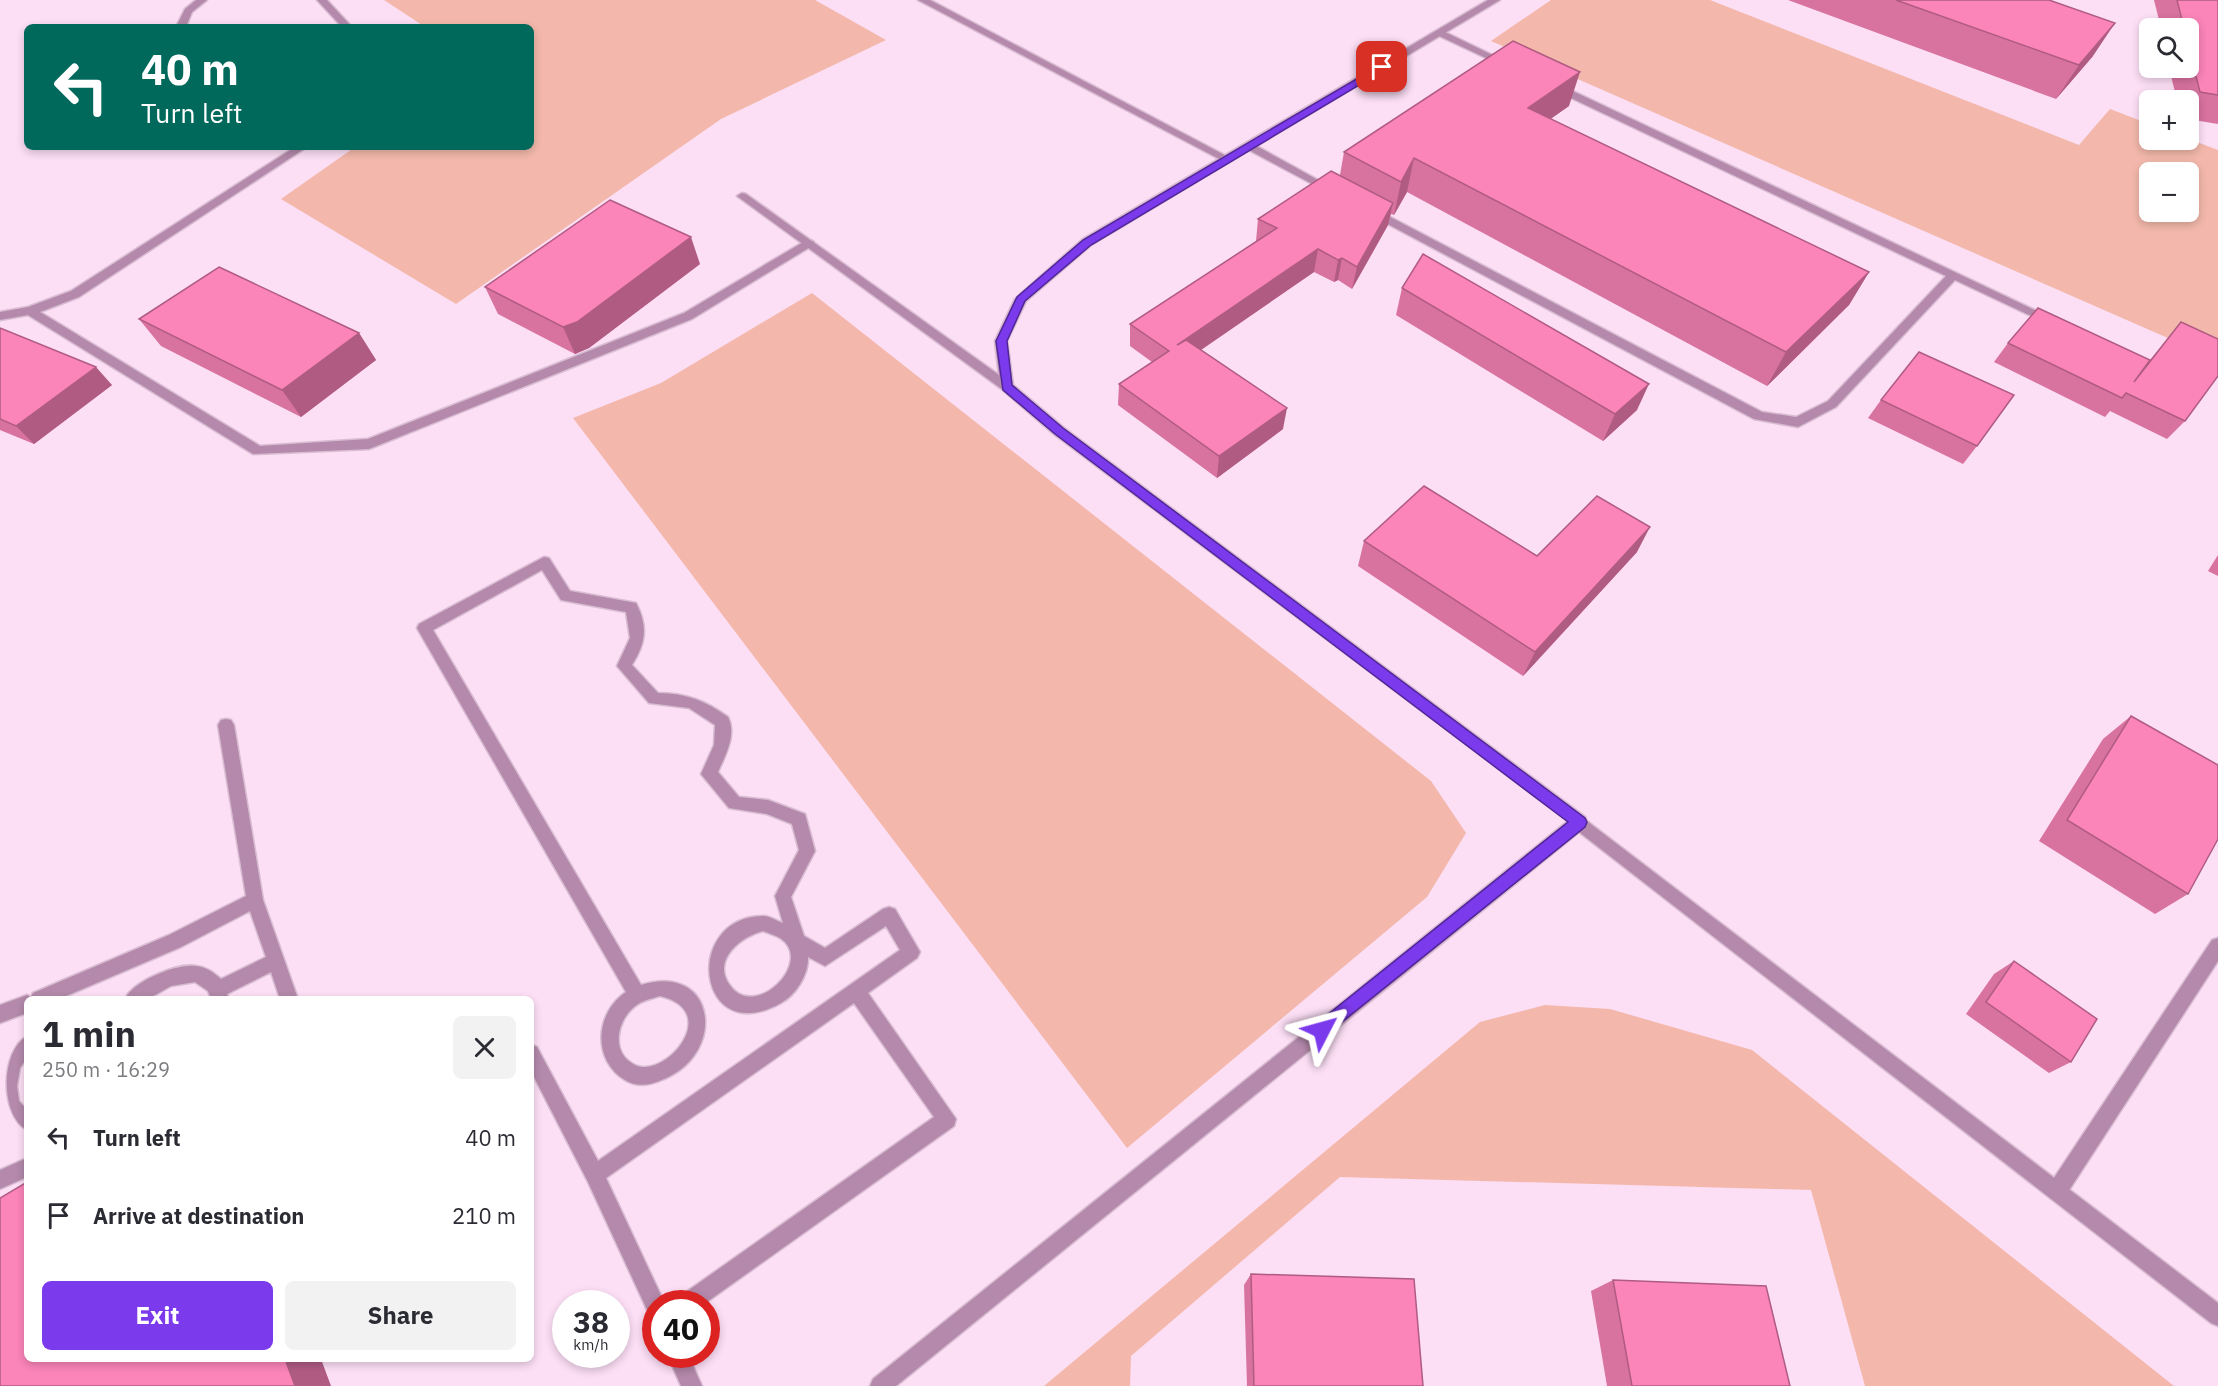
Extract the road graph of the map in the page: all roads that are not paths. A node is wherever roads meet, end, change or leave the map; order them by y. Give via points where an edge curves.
1 (202, 0) edge
2 (322, 0) edge
3 (923, 0) edge
4 (1495, 0) edge
5 (182, 24) edge
6 (344, 24) edge
7 (1440, 33) junction
8 (1515, 68) edge
9 (1547, 83) edge
10 (1249, 146) junction
11 (298, 150) edge
12 (1227, 159) junction
13 (742, 196) dead end
14 (1342, 196) edge
15 (1363, 207) edge
16 (808, 244) junction
17 (1953, 274) junction
18 (30, 311) junction
19 (2033, 312) edge
20 (0, 316) edge
21 (1007, 387) junction
22 (226, 726) dead end
23 (1579, 822) junction
24 (255, 900) junction
25 (797, 941) junction
26 (2218, 946) edge
27 (276, 961) junction
28 (856, 991) junction
29 (219, 994) edge
30 (637, 995) junction
31 (46, 996) edge
32 (137, 996) edge
33 (288, 996) edge
34 (24, 1005) edge
35 (0, 1014) edge
36 (24, 1048) edge
37 (534, 1059) edge
38 (24, 1120) edge
39 (24, 1168) edge
40 (595, 1175) junction
41 (0, 1180) edge
42 (2057, 1191) junction
43 (648, 1290) edge
44 (706, 1290) edge
45 (2218, 1316) edge
46 (684, 1368) edge
47 (692, 1386) edge
48 (880, 1386) edge

1 - 5 street via 188,11
2 - 6 street
3 - 12 street
4 - 7 street
7 - 8 street
7 - 10 street
9 - 17 street
10 - 12 street
10 - 14 street
11 - 18 street via 75,294
12 - 21 street via 1087,242 1021,299 1001,341
13 - 16 street
15 - 17 street via 1759,417 1798,422 1832,404
16 - 18 street via 688,316 369,444 258,451
16 - 21 street
17 - 19 street
18 - 20 street
21 - 23 street via 1069,438
22 - 24 street
23 - 42 street
23 - 48 street
24 - 27 street
24 - 31 street
25 - 25 street via 783,927 763,923 741,930 723,945 714,965 718,986 732,1000 753,1005 776,999 793,982 801,961
25 - 28 street via 825,958 889,915 911,952
25 - 30 street via 783,896 807,851 799,819 768,807 735,802 709,774 722,745 723,722 700,704 654,699 624,666 636,648 639,628 631,607 567,596 544,562 424,628
26 - 42 street
27 - 29 street
27 - 33 street
28 - 40 street
28 - 44 street via 947,1119
29 - 32 street via 210,980 198,974 181,974 163,979
30 - 30 street via 618,1012 608,1033 610,1055 625,1071 647,1076 671,1068 689,1051 698,1029 696,1008 681,993 660,988
34 - 35 street
36 - 38 street via 9,1065 0,1096 5,1108
37 - 40 street
39 - 41 street
40 - 43 street
42 - 45 street
46 - 47 street

